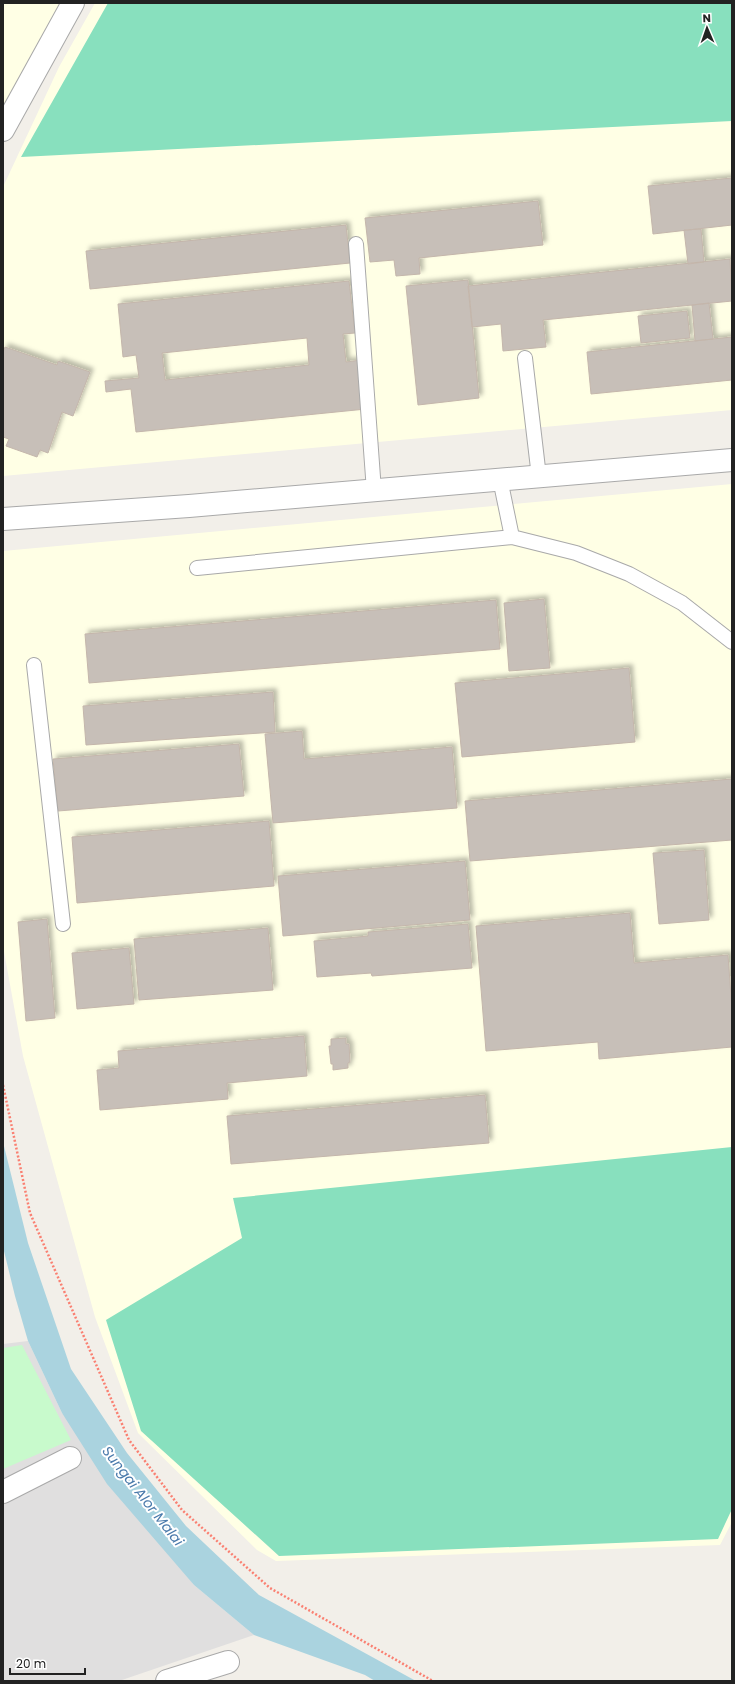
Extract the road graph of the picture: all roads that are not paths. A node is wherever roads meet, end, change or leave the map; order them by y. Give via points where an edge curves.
1 (74, 3) edge
2 (3, 130) edge
3 (356, 244) dead end
4 (525, 358) dead end
5 (732, 460) edge
6 (539, 477) junction
7 (500, 480) junction
8 (374, 491) junction
9 (3, 519) edge
10 (512, 537) junction
11 (198, 568) dead end
12 (732, 642) edge
13 (34, 666) dead end
14 (63, 924) dead end
15 (70, 1458) dead end
16 (3, 1492) edge
17 (228, 1662) dead end
18 (167, 1681) edge

1 - 2 street
3 - 8 lane
4 - 6 lane
5 - 6 street
6 - 7 street
7 - 8 street
7 - 10 lane
8 - 9 street
10 - 11 lane
10 - 12 lane via 576,553 629,574 682,603
13 - 14 lane
15 - 16 street
17 - 18 street

